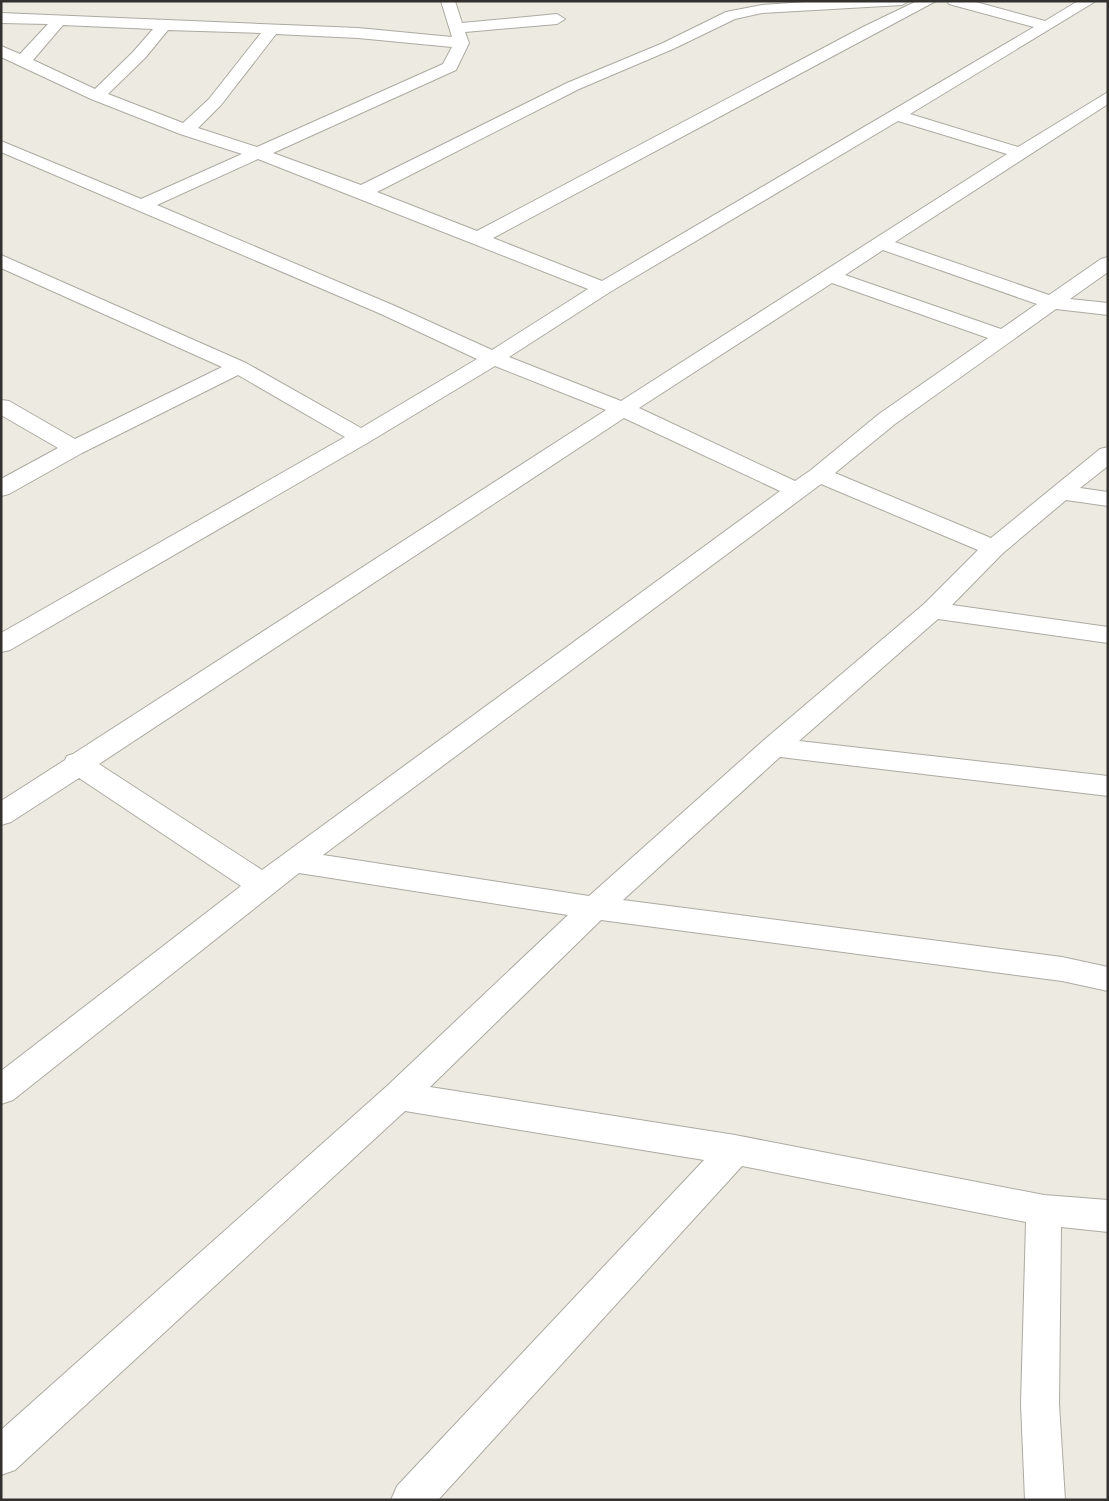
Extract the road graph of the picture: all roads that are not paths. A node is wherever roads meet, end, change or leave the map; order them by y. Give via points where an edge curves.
1 (448, 1) edge
2 (902, 1) edge
3 (929, 1) edge
4 (954, 1) edge
5 (1090, 1) edge
6 (720, 2) edge
7 (731, 15) junction
8 (1, 18) edge
9 (558, 19) dead end
10 (59, 22) junction
11 (164, 25) junction
12 (1047, 26) junction
13 (455, 28) junction
14 (272, 29) junction
15 (461, 43) junction
16 (1, 51) edge
17 (22, 62) junction
18 (97, 96) junction
19 (1108, 97) edge
20 (896, 115) junction
21 (186, 130) junction
22 (1, 146) edge
23 (258, 153) junction
24 (1020, 153) junction
25 (362, 192) junction
26 (140, 206) junction
27 (477, 239) junction
28 (880, 243) junction
29 (1, 261) edge
30 (1108, 263) edge
31 (830, 276) junction
32 (603, 288) junction
33 (1053, 303) junction
34 (1108, 309) edge
35 (1004, 337) junction
36 (494, 358) junction
37 (240, 367) junction
38 (1, 406) edge
39 (622, 409) junction
40 (361, 437) junction
41 (74, 448) junction
42 (1108, 454) edge
43 (807, 483) junction
44 (1, 489) edge
45 (1062, 493) junction
46 (1108, 499) edge
47 (994, 548) junction
48 (932, 610) junction
49 (1108, 634) edge
50 (1, 644) edge
51 (774, 747) junction
52 (77, 764) junction
53 (1108, 786) edge
54 (1, 815) edge
55 (294, 861) junction
56 (262, 885) junction
57 (595, 908) junction
58 (1108, 979) edge
59 (1, 1090) edge
60 (399, 1096) junction
61 (735, 1150) junction
62 (1044, 1210) junction
63 (1108, 1216) edge
64 (1, 1456) edge
65 (411, 1500) edge
66 (1045, 1500) edge

1 - 13 street
2 - 7 street via 762,9
3 - 27 street via 868,30
4 - 12 street
5 - 12 street
6 - 7 street
7 - 25 street via 573,86
8 - 10 street
9 - 13 street
10 - 11 street
10 - 17 street
11 - 14 street
11 - 18 street
12 - 20 street
13 - 15 street
14 - 15 street via 408,36
14 - 21 street via 215,102
15 - 23 street via 450,67
16 - 17 street
17 - 18 street
18 - 21 street
19 - 24 street
20 - 24 street
20 - 32 street
21 - 23 street
22 - 26 street
23 - 25 street
23 - 26 street
24 - 28 street
25 - 27 street
26 - 36 street
27 - 32 street
28 - 31 street
28 - 33 street
29 - 37 street
30 - 33 street
31 - 35 street
31 - 39 street
32 - 36 street
33 - 34 street
33 - 35 street
35 - 43 street via 887,419
36 - 39 street
36 - 40 street
37 - 40 street
37 - 41 street
38 - 41 street
39 - 43 street
39 - 52 street
40 - 50 street
41 - 44 street
42 - 45 street
43 - 47 street
43 - 55 street
45 - 46 street
45 - 47 street
47 - 48 street
48 - 49 street
48 - 51 street
51 - 53 street
51 - 57 street
52 - 54 street
52 - 56 street
55 - 56 street
55 - 57 street
56 - 59 street
57 - 58 street via 1062,969
57 - 60 street
60 - 61 street
60 - 64 street
61 - 62 street
61 - 65 street
62 - 63 street
62 - 66 street via 1040,1404

